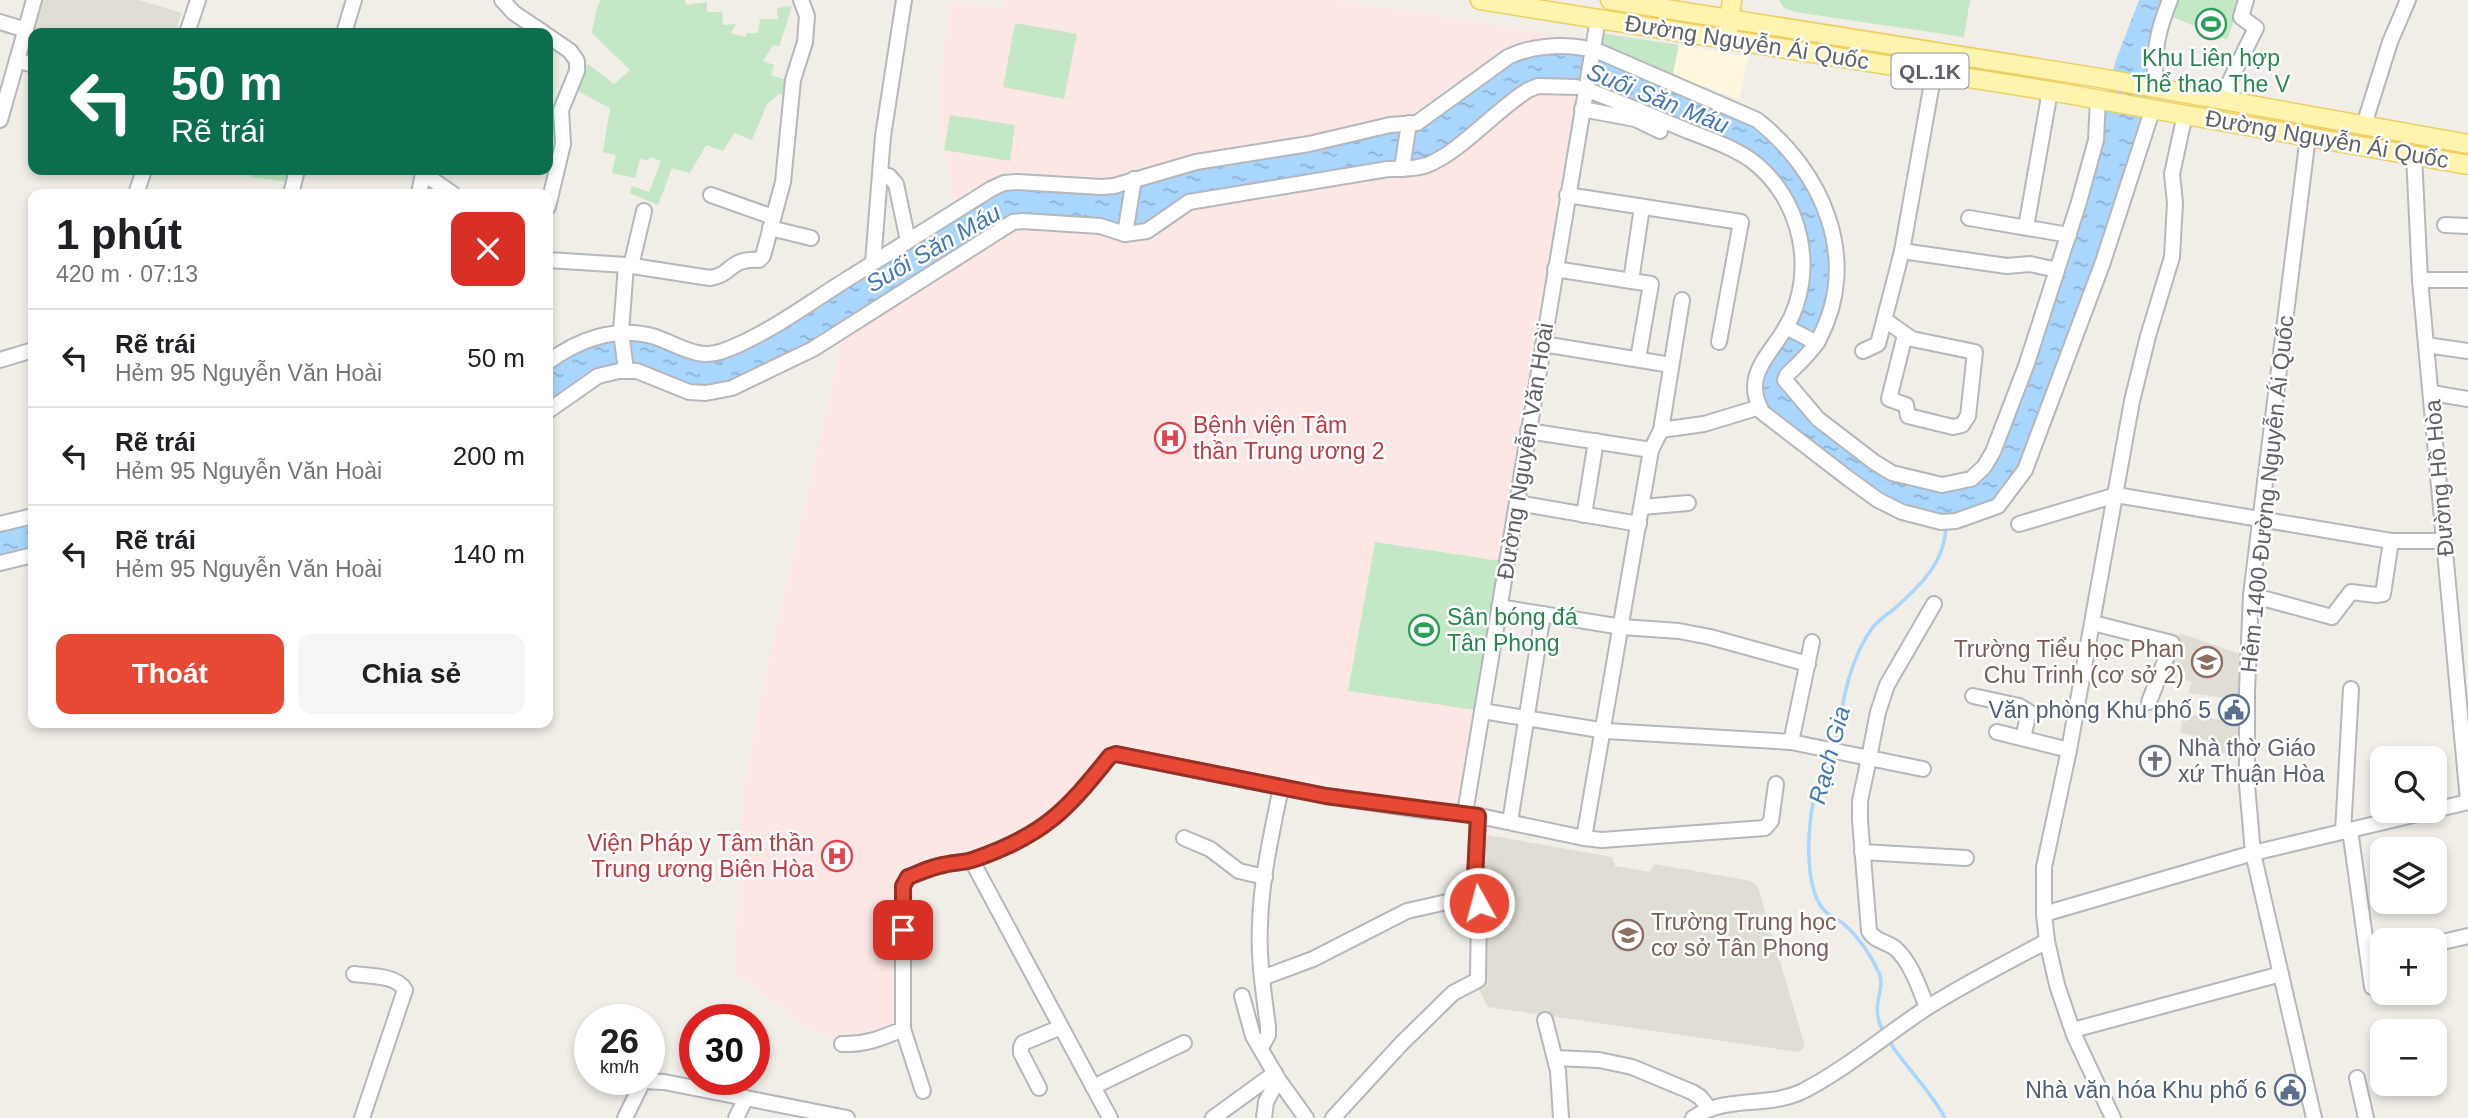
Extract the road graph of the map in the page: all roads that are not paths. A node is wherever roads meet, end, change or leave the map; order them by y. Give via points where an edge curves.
1 (34, 0) edge
2 (198, 0) edge
3 (354, 0) edge
4 (502, 0) edge
5 (801, 0) edge
6 (904, 0) edge
7 (1480, 0) edge
8 (1610, 0) edge
9 (1732, 0) edge
10 (2170, 0) edge
11 (2246, 0) edge
12 (2408, 0) edge
13 (1598, 19) junction
14 (1729, 19) junction
15 (0, 22) edge
16 (189, 28) edge
17 (346, 28) edge
18 (537, 28) edge
19 (26, 30) junction
20 (1727, 38) junction
21 (553, 39) edge
22 (1589, 49) junction
23 (17, 60) junction
24 (28, 63) edge
25 (1934, 72) junction
26 (2156, 87) junction
27 (1580, 88) junction
28 (2050, 90) junction
29 (2098, 99) junction
30 (2221, 99) junction
31 (2153, 108) junction
32 (1582, 109) junction
33 (2185, 114) junction
34 (2312, 115) junction
35 (0, 120) edge
36 (1409, 123) junction
37 (2364, 125) junction
38 (1660, 131) dead end
39 (2308, 136) junction
40 (2468, 144) edge
41 (2414, 155) junction
42 (2468, 165) edge
43 (1402, 169) junction
44 (880, 174) junction
45 (427, 175) edge
46 (1134, 179) junction
47 (446, 189) edge
48 (552, 189) edge
49 (711, 195) dead end
50 (1567, 195) junction
51 (1642, 206) junction
52 (644, 211) dead end
53 (1969, 218) dead end
54 (772, 222) junction
55 (2445, 225) dead end
56 (2468, 226) edge
57 (2026, 227) junction
58 (1125, 234) junction
59 (2069, 235) junction
60 (811, 238) dead end
61 (908, 241) junction
62 (1902, 251) junction
63 (553, 260) edge
64 (873, 263) junction
65 (628, 265) junction
66 (1555, 269) junction
67 (2057, 270) junction
68 (2420, 280) junction
69 (2468, 280) edge
70 (1631, 281) junction
71 (1682, 300) dead end
72 (1885, 320) junction
73 (1786, 327) junction
74 (621, 332) junction
75 (1905, 335) junction
76 (1719, 342) dead end
77 (1817, 342) junction
78 (1543, 344) junction
79 (2426, 345) junction
80 (1863, 351) dead end
81 (2468, 351) edge
82 (28, 352) edge
83 (553, 359) edge
84 (1638, 359) junction
85 (0, 360) edge
86 (1671, 365) junction
87 (626, 370) junction
88 (2432, 393) junction
89 (2468, 399) edge
90 (1760, 407) junction
91 (553, 408) edge
92 (1661, 430) junction
93 (1528, 431) junction
94 (1596, 441) junction
95 (1651, 450) junction
96 (2116, 495) junction
97 (1517, 503) junction
98 (1688, 503) dead end
99 (1642, 507) junction
100 (1584, 515) junction
101 (28, 517) edge
102 (2260, 519) junction
103 (0, 524) edge
104 (1639, 524) junction
105 (2020, 524) dead end
106 (2391, 541) junction
107 (2444, 541) junction
108 (28, 556) edge
109 (0, 563) edge
110 (2251, 595) junction
111 (1934, 604) dead end
112 (1499, 607) junction
113 (1543, 614) junction
114 (2092, 624) junction
115 (1622, 627) junction
116 (1812, 642) dead end
117 (2462, 648) edge
118 (1808, 664) junction
119 (2351, 689) dead end
120 (1973, 696) dead end
121 (2149, 702) dead end
122 (1482, 711) junction
123 (1526, 718) junction
124 (1604, 730) junction
125 (1997, 733) dead end
126 (2023, 738) junction
127 (1791, 742) junction
128 (2069, 750) junction
129 (1868, 758) junction
130 (2466, 765) edge
131 (1923, 769) dead end
132 (1776, 784) dead end
133 (1281, 787) junction
134 (2468, 802) edge
135 (1472, 815) junction
136 (1510, 822) junction
137 (2346, 831) junction
138 (1184, 838) dead end
139 (1584, 838) junction
140 (1862, 852) junction
141 (2253, 853) junction
142 (1966, 858) dead end
143 (972, 860) junction
144 (1265, 877) junction
145 (1478, 895) junction
146 (2044, 914) junction
147 (2468, 936) edge
148 (2047, 940) junction
149 (2447, 941) edge
150 (354, 974) dead end
151 (2281, 974) junction
152 (2370, 975) edge
153 (1262, 978) junction
154 (1242, 996) dead end
155 (1927, 1007) junction
156 (1545, 1020) dead end
157 (1061, 1027) junction
158 (903, 1028) junction
159 (2073, 1030) junction
160 (1184, 1043) dead end
161 (842, 1044) dead end
162 (1261, 1048) junction
163 (1555, 1058) junction
164 (1276, 1076) junction
165 (2357, 1078) dead end
166 (1093, 1087) junction
167 (1039, 1088) dead end
168 (923, 1091) dead end
169 (746, 1098) junction
170 (1710, 1109) junction
171 (362, 1118) edge
172 (625, 1118) edge
173 (736, 1118) edge
174 (847, 1118) edge
175 (1110, 1118) edge
176 (1213, 1118) edge
177 (1264, 1118) edge
178 (1306, 1118) edge
179 (1332, 1118) edge
180 (1561, 1118) edge
181 (1693, 1118) edge
182 (2113, 1118) edge
183 (2315, 1118) edge
184 (2366, 1118) edge

1 - 19 street
2 - 16 street
3 - 17 street
4 - 18 street
5 - 54 street via 807,27 793,80 783,182
6 - 44 street
7 - 13 main road, Đường Nguyễn Ái Quốc / QL.1K
8 - 14 main road, Đường Nguyễn Ái Quốc / QL.1K
9 - 14 main road
10 - 26 street via 2154,54
11 - 30 street via 2241,17 2256,29
12 - 37 street
13 - 20 main road, Đường Nguyễn Ái Quốc / QL.1K
13 - 22 street
14 - 20 main road
14 - 26 main road, Đường Nguyễn Ái Quốc / QL.1K
15 - 19 street
19 - 23 street
20 - 25 main road, Đường Nguyễn Ái Quốc / QL.1K
21 - 48 street via 570,51 577,71 561,110 564,136
22 - 27 street, Đường Nguyễn Văn Hoài
22 - 36 street via 1522,50 1424,120
22 - 77 street via 1757,120 1804,167 1824,204 1836,250 1833,296
23 - 24 street
23 - 35 street
25 - 28 main road, Đường Nguyễn Ái Quốc / QL.1K
25 - 62 street
26 - 30 main road, Đường Nguyễn Ái Quốc / QL.1K
27 - 32 street, Đường Nguyễn Văn Hoài
27 - 43 street via 1538,86 1528,90 1452,149 1428,164
27 - 73 street via 1723,145 1748,159 1770,180 1792,212 1802,248 1801,289
28 - 29 main road, Đường Nguyễn Ái Quốc / QL.1K
28 - 57 street
29 - 31 main road, Đường Nguyễn Ái Quốc / QL.1K
29 - 59 street via 2096,140
30 - 34 main road, Đường Nguyễn Ái Quốc / QL.1K
31 - 33 main road, Đường Nguyễn Ái Quốc / QL.1K
31 - 90 street via 2103,262 2025,470 1998,506 1948,521 1902,512 1878,500
32 - 38 street via 1635,119
32 - 50 street, Đường Nguyễn Văn Hoài
33 - 39 main road, Đường Nguyễn Ái Quốc / QL.1K
33 - 96 street via 2172,174 2172,257 2138,375
34 - 37 main road, Đường Nguyễn Ái Quốc / QL.1K
34 - 39 main road
36 - 43 street
36 - 46 street via 1196,162
37 - 40 main road, Đường Nguyễn Ái Quốc / QL.1K
39 - 41 main road, Đường Nguyễn Ái Quốc / QL.1K
39 - 102 street, Hẻm 1400 Đường Nguyễn Ái Quốc
41 - 42 main road, Đường Nguyễn Ái Quốc / QL.1K
41 - 68 street, Đường Hồ Hòa
43 - 58 street via 1189,202 1147,232
44 - 61 street via 896,184
44 - 64 street
45 - 47 street
46 - 58 street
46 - 61 street via 1102,187 1004,184
49 - 54 street
50 - 51 street
50 - 66 street, Đường Nguyễn Văn Hoài
51 - 70 street
51 - 76 street via 1741,222
52 - 65 street
53 - 57 street
54 - 60 street
54 - 65 street via 760,260 737,262 720,277
55 - 56 street
57 - 59 street
58 - 87 street via 1100,226 1013,222 813,349 732,388 689,392
59 - 67 street
61 - 64 street
62 - 67 street
62 - 72 street
63 - 65 street
64 - 74 street via 795,313 722,351 696,354 652,336
65 - 74 street
66 - 70 street
66 - 78 street, Đường Nguyễn Văn Hoài
67 - 77 street via 1993,452 1971,479 1958,483 1942,485 1892,473 1818,419 1785,380
68 - 69 street
68 - 79 street, Đường Hồ Hòa
70 - 84 street via 1651,284
71 - 86 street
72 - 75 street
72 - 80 street via 1877,345
73 - 77 street
73 - 90 street via 1758,369 1755,383
74 - 83 street via 575,345
74 - 87 street
75 - 75 street via 1975,352 1968,416 1962,425 1908,416 1906,405 1889,399
78 - 84 street
78 - 93 street, Đường Nguyễn Văn Hoài
79 - 81 street
79 - 88 street, Đường Hồ Hòa
82 - 85 street
84 - 86 street
86 - 92 street
87 - 91 street via 598,376
88 - 89 street
88 - 107 street, Đường Hồ Hòa
90 - 92 street via 1704,424
92 - 95 street
93 - 94 street
93 - 97 street, Đường Nguyễn Văn Hoài
94 - 95 street
94 - 100 street
95 - 99 street
96 - 102 street
96 - 105 street
96 - 114 street
97 - 100 street
97 - 112 street, Đường Nguyễn Văn Hoài
98 - 99 street
99 - 104 street
100 - 104 street
101 - 103 street
102 - 106 street
102 - 110 street, Hẻm 1400 Đường Nguyễn Ái Quốc
104 - 115 street
106 - 107 street
106 - 110 street via 2383,594 2351,592 2332,617
107 - 117 street, Đường Hồ Hòa
108 - 109 street
110 - 141 street, Hẻm 1400 Đường Nguyễn Ái Quốc via 2247,785
111 - 129 street via 1887,685
112 - 113 street
112 - 122 street, Đường Nguyễn Văn Hoài
113 - 115 street
113 - 123 street
114 - 121 street via 2172,643
114 - 128 street
115 - 118 street via 1710,637
115 - 124 street
116 - 118 street
117 - 130 street, Đường Hồ Hòa
118 - 127 street
119 - 137 street
120 - 126 street via 2029,712
122 - 123 street
122 - 135 street, Đường Nguyễn Văn Hoài
123 - 124 street
123 - 136 street
124 - 127 street
124 - 139 street
125 - 126 street
126 - 128 street
127 - 129 street
128 - 146 street via 2045,856
129 - 131 street
129 - 140 street via 1860,800
130 - 134 street, Đường Hồ Hòa
132 - 139 street via 1771,821 1765,828
133 - 135 street
133 - 143 street via 1116,754 1046,826
133 - 144 street
134 - 137 street
135 - 136 street
135 - 145 street, Đường Nguyễn Văn Hoài
136 - 139 street
137 - 141 street
137 - 152 street
138 - 144 street via 1210,849 1239,871
140 - 142 street
140 - 155 street via 1869,931 1904,959
141 - 146 street
141 - 151 street, Hẻm 1400 Đường Nguyễn Ái Quốc
143 - 157 street
143 - 158 street via 941,865 905,881
144 - 153 street via 1259,926
145 - 153 street via 1407,911 1313,960
145 - 179 street, Đường Nguyễn Văn Hoài via 1478,979 1453,993
146 - 148 street
147 - 149 street
148 - 155 street
148 - 159 street
150 - 171 street via 394,980 405,990
151 - 159 street
151 - 183 street, Hẻm 1400 Đường Nguyễn Ái Quốc
153 - 162 street via 1268,1035
154 - 162 street
155 - 170 street via 1798,1093
156 - 163 street
157 - 166 street
157 - 167 street via 1021,1046
158 - 161 street via 872,1042
158 - 168 street
159 - 182 street
160 - 166 street
162 - 164 street
163 - 170 street via 1632,1067 1692,1092
163 - 180 street
164 - 176 street
164 - 177 street
164 - 178 street
165 - 184 street
166 - 175 street
169 - 172 street via 643,1081
169 - 173 street
169 - 174 street
170 - 181 street

